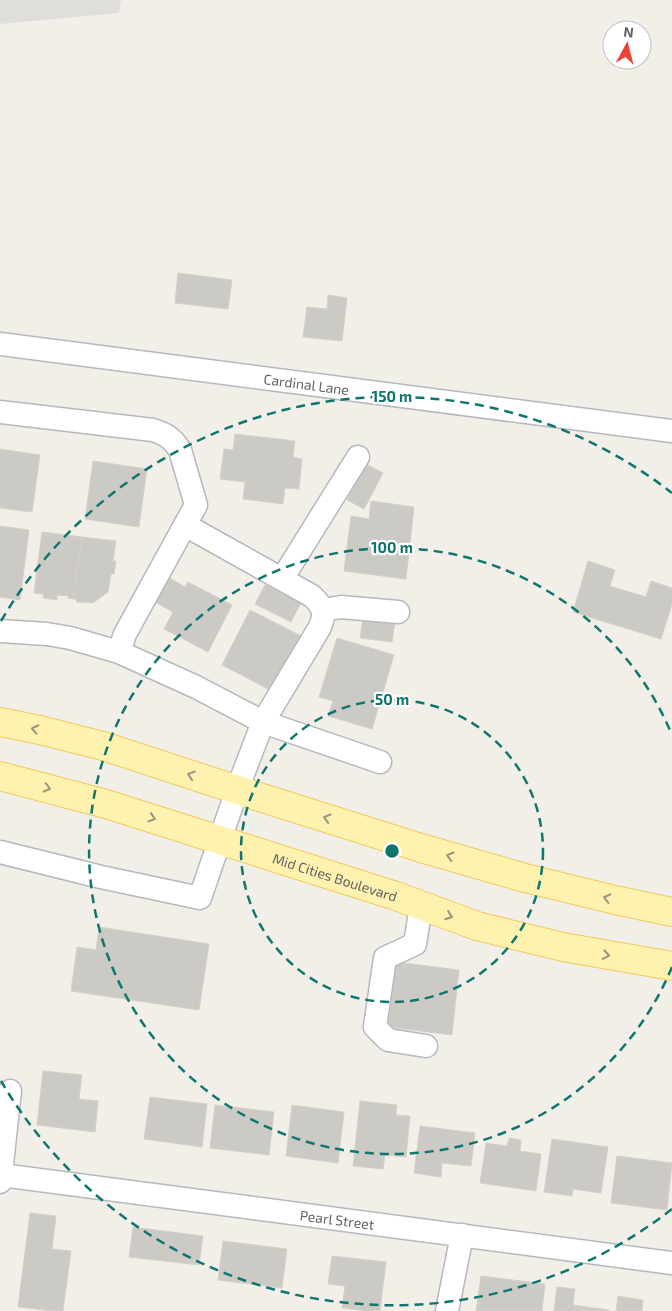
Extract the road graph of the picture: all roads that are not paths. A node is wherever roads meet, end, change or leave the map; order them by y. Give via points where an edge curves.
1 (0, 344) edge
2 (0, 412) edge
3 (672, 431) edge
4 (358, 457) dead end
5 (186, 525) junction
6 (282, 579) junction
7 (323, 610) junction
8 (398, 612) dead end
9 (0, 631) edge
10 (119, 652) junction
11 (0, 722) edge
12 (263, 722) junction
13 (380, 762) dead end
14 (0, 776) edge
15 (238, 790) junction
16 (220, 840) junction
17 (0, 852) edge
18 (421, 906) junction
19 (672, 912) edge
20 (672, 966) edge
21 (426, 1046) dead end
22 (10, 1091) dead end
23 (0, 1178) edge
24 (462, 1235) junction
25 (672, 1263) edge
26 (447, 1311) edge

1 - 3 street, Cardinal Lane
2 - 5 street via 162,432 180,450 196,505
4 - 6 street
5 - 6 street
5 - 10 street via 125,634
6 - 7 street via 312,596
7 - 8 street via 341,607
7 - 12 street via 320,627
9 - 10 street via 70,638
10 - 12 street via 205,691
15 -> 11 main road via 103,746
12 - 13 street
12 - 15 street
14 -> 16 main road, Mid Cities Boulevard via 88,798
15 - 16 street
19 -> 15 main road via 525,878
16 - 17 street via 200,898
16 - 18 main road, Mid Cities Boulevard
18 -> 20 main road, Mid Cities Boulevard via 477,926 554,945
18 - 21 street via 415,944 385,958 375,1027 388,1040
22 - 23 street
23 - 24 street, Pearl Street
24 - 25 street, Pearl Street
24 - 26 street

